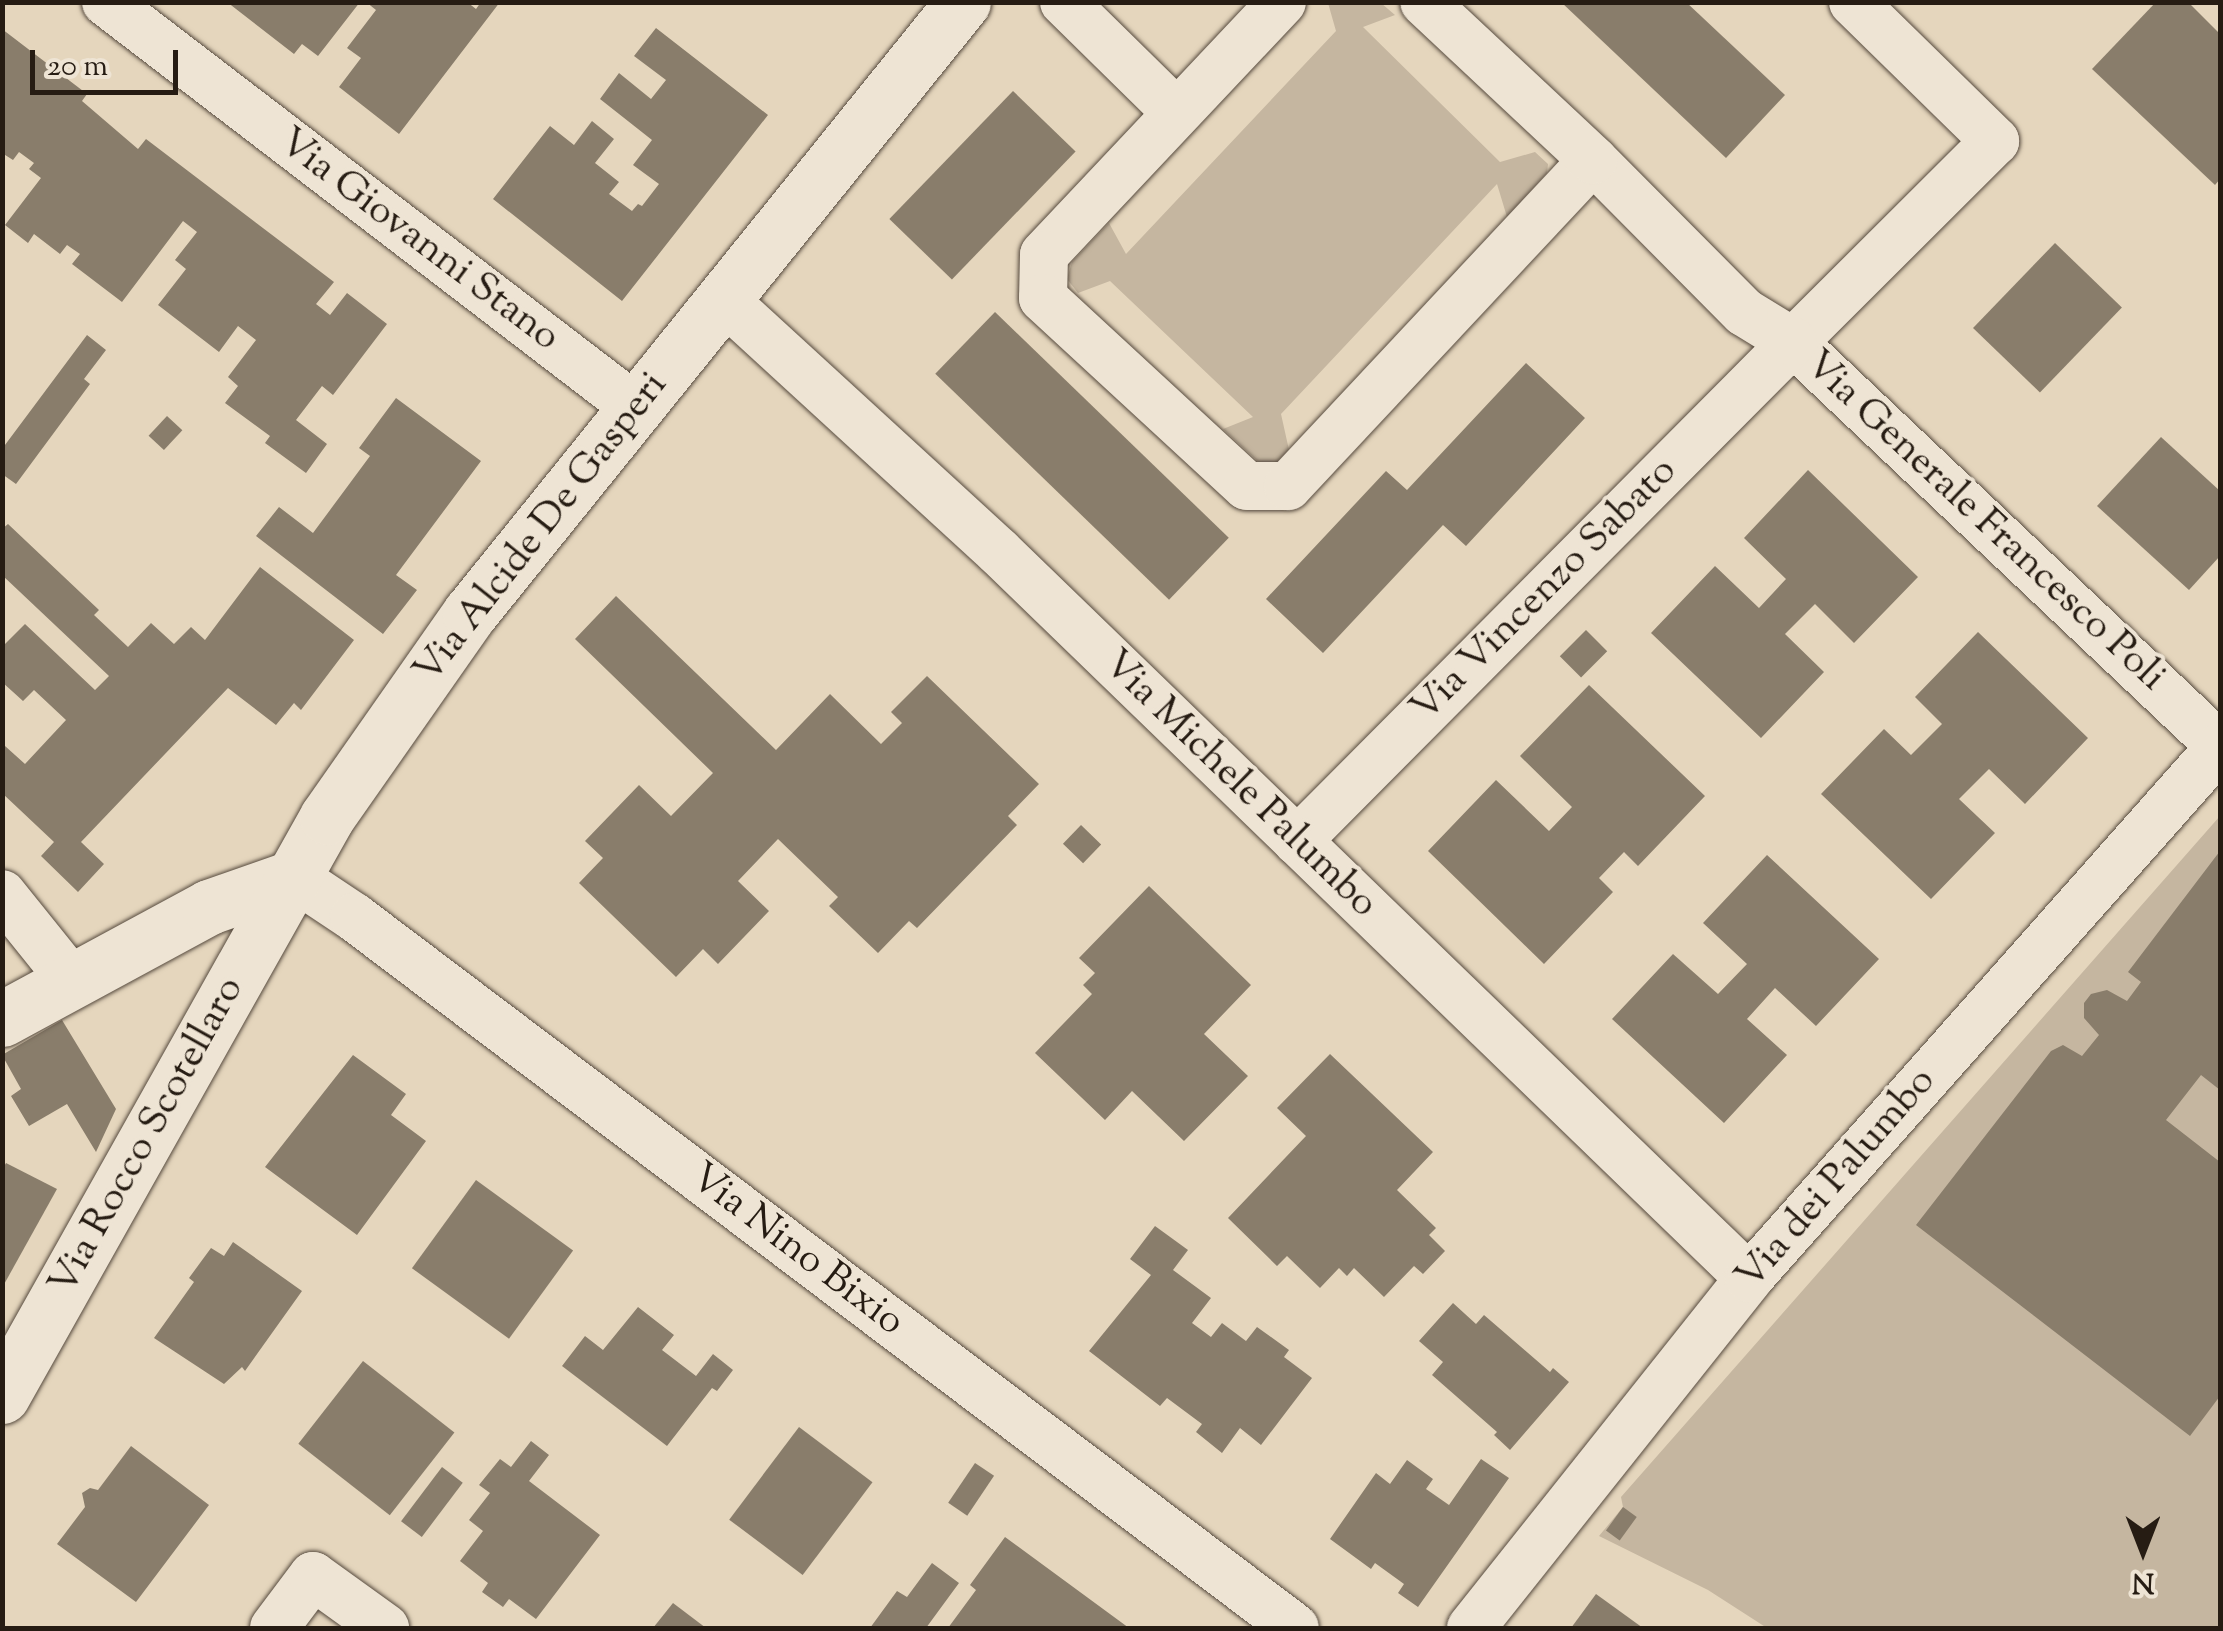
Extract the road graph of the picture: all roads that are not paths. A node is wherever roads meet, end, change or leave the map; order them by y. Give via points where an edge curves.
1 (106, 2) edge
2 (963, 2) edge
3 (1064, 2) edge
4 (1282, 2) edge
5 (1424, 2) edge
6 (1853, 2) edge
7 (1176, 112) junction
8 (1593, 160) junction
9 (724, 299) junction
10 (1793, 342) junction
11 (636, 408) junction
12 (2220, 747) edge
13 (1296, 841) junction
14 (294, 877) junction
15 (2, 894) edge
16 (72, 982) junction
17 (2, 1018) edge
18 (1749, 1278) junction
19 (2, 1396) edge
20 (274, 1628) edge
21 (385, 1628) edge
22 (1295, 1628) edge
23 (1471, 1628) edge

1 - 11 street, Via Giovanni Stano
2 - 9 street, Via Alcide De Gasperi
3 - 7 street
4 - 7 street
5 - 8 street
6 - 10 street, Via Generale Francesco Poli via 1995,141
7 - 8 street via 1044,255 1043,298 1247,486 1288,486
8 - 10 street via 1744,312
9 - 11 street, Via Alcide De Gasperi
9 - 13 street, Via Michele Palumbo
10 - 12 street, Via Generale Francesco Poli
10 - 13 street, Via Vincenzo Sabato
11 - 14 street, Via Alcide De Gasperi via 470,613 327,817
12 - 18 street, Via dei Palumbo
13 - 18 street, Via Michele Palumbo
14 - 16 street via 209,906
14 - 19 street, Via Rocco Scotellaro
14 - 22 street, Via Nino Bixio
15 - 16 street
16 - 17 street
18 - 23 street, Via dei Palumbo
20 - 21 street via 313,1576

